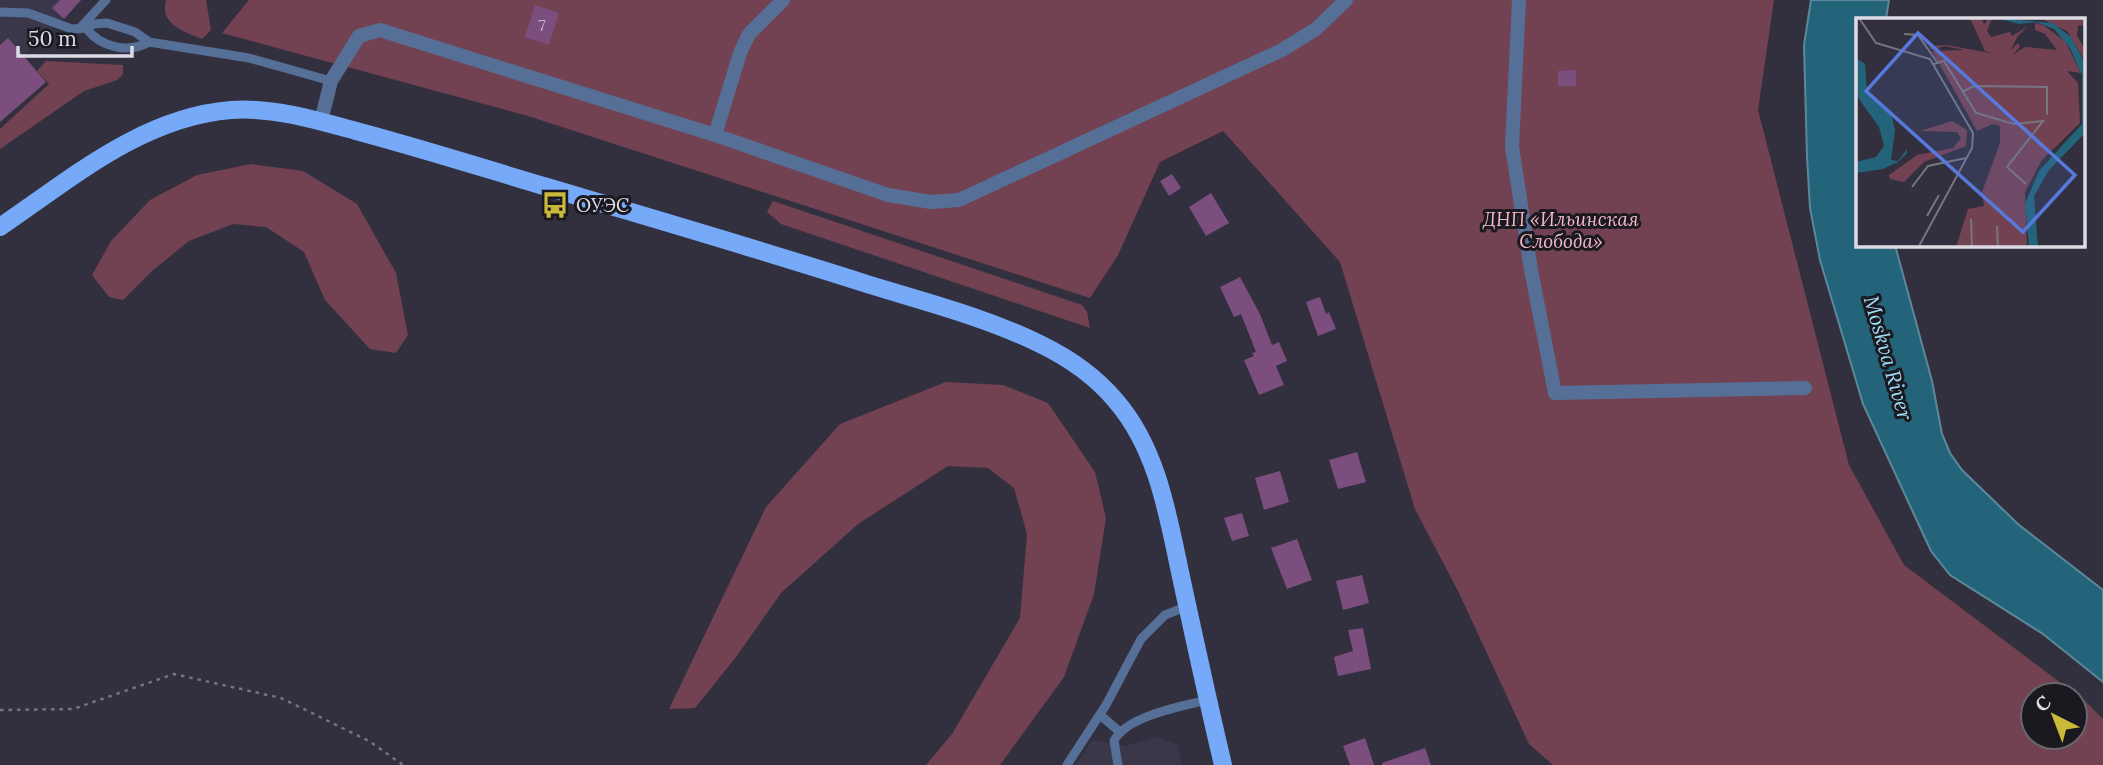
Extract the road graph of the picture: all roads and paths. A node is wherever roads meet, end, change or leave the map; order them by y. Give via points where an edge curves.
1 (106, 0) edge
2 (783, 0) edge
3 (1346, 0) edge
4 (1519, 0) edge
5 (0, 12) edge
6 (82, 29) junction
7 (149, 42) junction
8 (331, 81) junction
9 (321, 121) junction
10 (715, 135) junction
11 (0, 227) edge
12 (1805, 388) dead end
13 (1188, 606) junction
14 (1208, 700) junction
15 (0, 710) edge
16 (1100, 715) junction
17 (1120, 732) junction
18 (403, 765) edge
19 (1067, 765) edge
20 (1118, 765) edge
21 (1223, 765) edge

1 - 6 lane
2 - 10 street via 750,34 740,53
3 - 10 street via 1316,29 1282,50 959,200 931,202 888,195
4 - 12 street via 1512,146 1555,393
5 - 6 lane via 28,13
6 - 7 lane via 107,23
6 - 7 lane via 115,48
7 - 8 lane via 248,58
8 - 9 street
8 - 10 street via 359,36 380,30
9 - 11 main road via 243,110 169,123 117,148
9 - 13 main road via 859,281 997,325 1049,348 1101,385 1140,435 1160,488
13 - 14 main road
13 - 16 lane via 1165,615 1141,639
14 - 17 lane via 1167,710
14 - 21 main road
15 - 18 path via 73,709 174,674 281,698 369,741
16 - 17 lane
16 - 19 lane
17 - 20 lane via 1114,741

